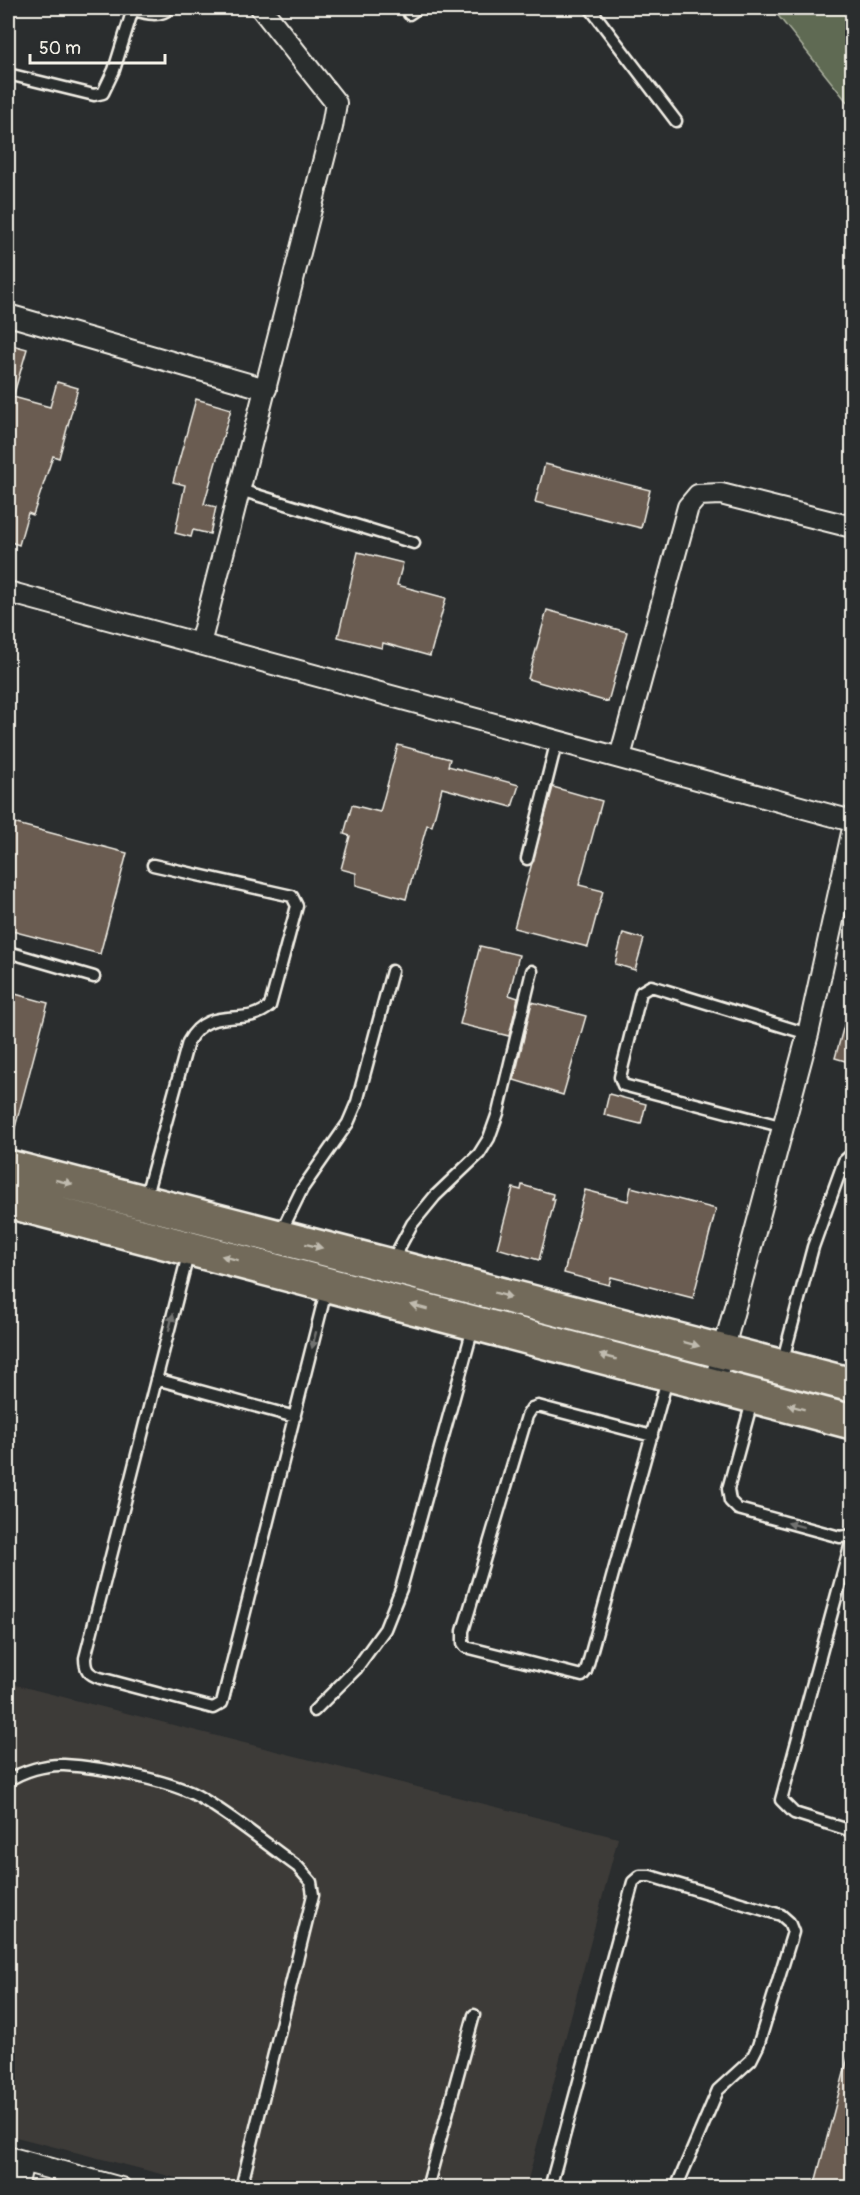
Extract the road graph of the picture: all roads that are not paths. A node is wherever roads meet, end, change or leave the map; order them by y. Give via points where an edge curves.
1 (130, 8) edge
2 (170, 8) edge
3 (261, 8) edge
4 (590, 8) edge
5 (8, 74) edge
6 (676, 120) dead end
7 (8, 315) edge
8 (266, 389) junction
9 (240, 490) junction
10 (852, 528) edge
11 (414, 543) dead end
12 (8, 592) edge
13 (200, 644) junction
14 (556, 740) junction
15 (620, 757) junction
16 (852, 821) edge
17 (852, 833) edge
18 (527, 859) dead end
19 (153, 865) dead end
20 (8, 952) edge
21 (392, 971) dead end
22 (532, 971) dead end
23 (94, 977) dead end
24 (808, 1034) junction
25 (783, 1127) junction
26 (852, 1154) edge
27 (8, 1167) edge
28 (8, 1201) edge
29 (144, 1202) junction
30 (278, 1237) junction
31 (190, 1248) junction
32 (389, 1265) junction
33 (328, 1284) junction
34 (474, 1322) junction
35 (722, 1352) junction
36 (781, 1367) junction
37 (669, 1373) junction
38 (156, 1379) junction
39 (714, 1384) junction
40 (852, 1385) edge
41 (754, 1395) junction
42 (295, 1416) junction
43 (852, 1422) edge
44 (652, 1436) junction
45 (852, 1537) edge
46 (314, 1711) dead end
47 (8, 1781) edge
48 (852, 1832) edge
49 (474, 2015) dead end
50 (15, 2159) edge
51 (16, 2187) edge
52 (121, 2187) edge
53 (241, 2187) edge
54 (427, 2187) edge
55 (550, 2187) edge
56 (676, 2187) edge

1 - 2 lane via 155,14
1 - 5 lane via 109,86 103,93 94,95
3 - 8 street via 336,103
4 - 6 lane
7 - 8 street
8 - 9 street
9 - 11 lane
9 - 13 street
10 - 15 street via 721,494 698,495 688,507
12 - 13 street
13 - 14 street
14 - 15 street
14 - 18 lane
15 - 16 street
17 - 24 street
19 - 29 lane via 292,896 297,906 270,1006 259,1013 203,1022 195,1028
20 - 23 lane
21 - 30 lane via 348,1123 302,1189
22 - 32 lane via 489,1138 479,1154 412,1224
24 - 25 street
24 - 25 lane via 651,986 641,992 620,1077 623,1084
25 - 35 street
26 - 36 lane via 844,1161 813,1247
27 -> 29 highway
28 - 31 highway
29 - 30 highway
30 -> 32 highway
33 -> 31 highway
38 -> 31 lane
32 -> 35 highway
34 -> 33 highway
33 -> 42 lane
37 -> 34 highway
34 - 46 lane via 401,1589 379,1637 356,1669
35 - 36 highway
35 - 39 street
36 - 40 highway
37 - 39 highway
37 - 44 lane
38 - 42 lane
38 - 42 lane via 85,1658 85,1668 100,1678 213,1708 222,1703
39 - 41 highway
43 -> 41 highway
45 -> 41 lane via 738,1509 730,1501 728,1489
44 - 44 lane via 582,1676 466,1647 463,1631 532,1408 538,1406
45 - 48 lane via 781,1792 785,1807 794,1813
47 - 53 lane via 19,1773 62,1764 179,1787 201,1797 298,1867 311,1882 313,1895
49 - 54 lane
50 - 51 street
50 - 52 street
55 - 56 lane via 633,1882 640,1876 781,1915 793,1932 759,2046 751,2060 718,2090

